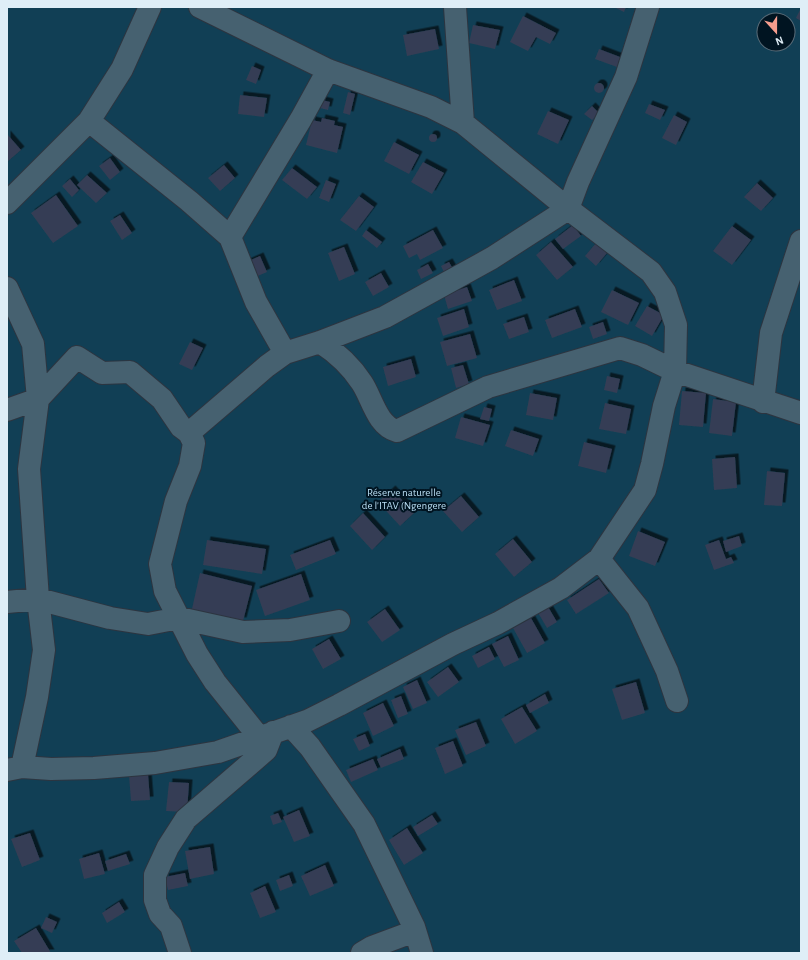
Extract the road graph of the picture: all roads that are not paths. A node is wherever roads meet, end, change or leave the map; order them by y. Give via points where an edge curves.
1 (150, 7) edge
2 (200, 7) edge
3 (455, 7) edge
4 (648, 7) edge
5 (328, 70) junction
6 (89, 121) junction
7 (463, 123) junction
8 (7, 203) edge
9 (568, 209) junction
10 (230, 237) junction
11 (801, 240) edge
12 (7, 288) edge
13 (320, 342) junction
14 (285, 353) junction
15 (675, 371) junction
16 (38, 399) junction
17 (763, 402) junction
18 (7, 410) edge
19 (801, 413) edge
20 (189, 433) junction
21 (599, 559) junction
22 (38, 599) junction
23 (7, 602) edge
24 (179, 618) junction
25 (339, 621) dead end
26 (677, 701) dead end
27 (275, 731) junction
28 (15, 768) edge
29 (415, 931) junction
30 (180, 953) edge
31 (362, 953) edge
32 (422, 953) edge

1 - 6 street via 122,69
2 - 5 street
3 - 7 street
4 - 9 street via 626,77
5 - 7 street via 431,107
5 - 10 street
6 - 8 street
6 - 10 street
7 - 9 street
9 - 13 street via 492,258 385,317
9 - 15 street via 651,272 666,292 676,325
10 - 14 street via 256,302
11 - 17 street via 770,333
12 - 16 street via 33,344
13 - 14 street
13 - 15 street via 332,349 350,366 386,426 397,431 488,387 620,348 642,355
14 - 20 street
15 - 17 street
15 - 21 street via 664,406 645,490
16 - 18 street
16 - 20 street via 77,357 102,373 130,372 162,399 181,427
16 - 22 street via 29,470
17 - 19 street
20 - 24 street via 194,443 190,466 176,501 160,564 165,591
21 - 26 street via 638,608 668,671
21 - 27 street via 561,588 498,623 339,705
22 - 23 street
22 - 24 street via 110,618 148,624
22 - 28 street via 44,650 37,697
24 - 25 street via 243,632 290,630
24 - 27 street via 215,682
27 - 28 street via 218,752 154,763 94,768
27 - 29 street via 310,747 364,824
27 - 30 street via 266,750 186,819 154,875 155,900 160,914 171,926
29 - 31 street
29 - 32 street

